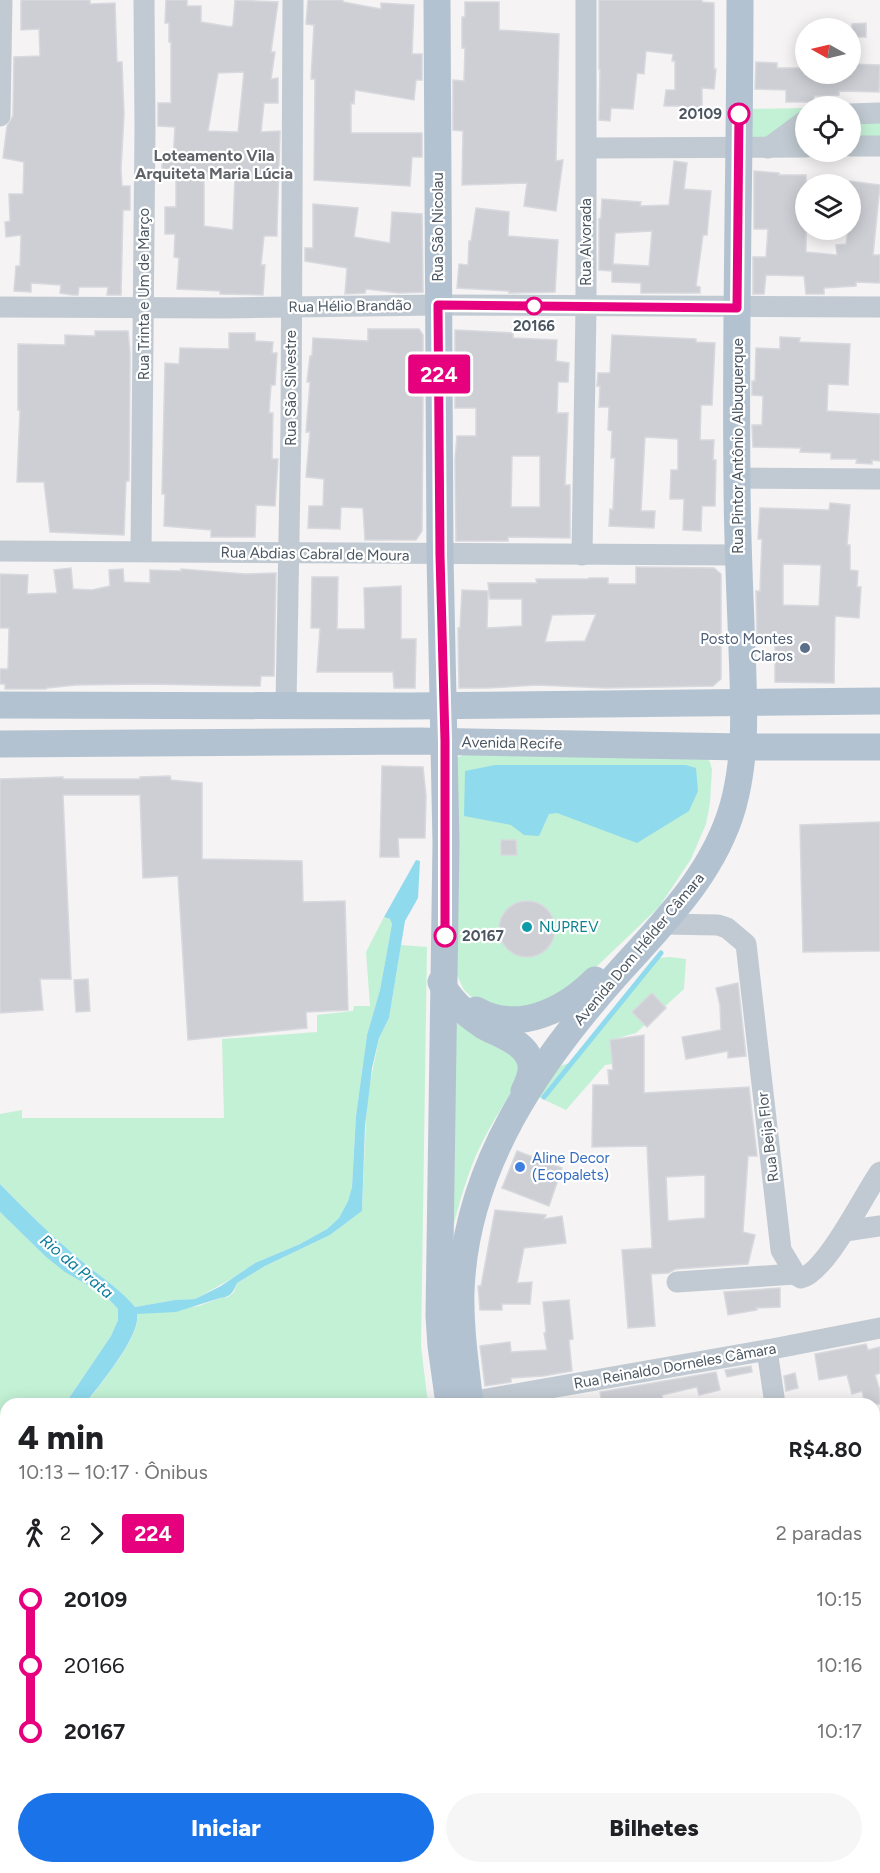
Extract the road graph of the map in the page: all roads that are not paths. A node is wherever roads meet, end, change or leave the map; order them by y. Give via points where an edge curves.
1 (2, 0) edge
2 (144, 0) edge
3 (293, 0) edge
4 (437, 0) edge
5 (586, 0) edge
6 (740, 0) edge
7 (880, 113) edge
8 (861, 114) edge
9 (0, 116) edge
10 (795, 128) edge
11 (880, 146) edge
12 (795, 147) edge
13 (861, 147) edge
14 (587, 148) junction
15 (739, 148) junction
16 (768, 148) junction
17 (438, 305) junction
18 (0, 307) edge
19 (291, 307) junction
20 (586, 307) junction
21 (880, 307) edge
22 (144, 308) junction
23 (737, 308) junction
24 (737, 478) junction
25 (880, 479) edge
26 (0, 551) edge
27 (141, 551) junction
28 (289, 553) junction
29 (440, 555) junction
30 (582, 555) junction
31 (738, 555) junction
32 (880, 701) edge
33 (744, 703) junction
34 (286, 704) junction
35 (0, 705) edge
36 (436, 705) junction
37 (437, 742) junction
38 (0, 744) edge
39 (743, 747) junction
40 (880, 747) edge
41 (663, 924) junction
42 (445, 982) junction
43 (519, 1105) junction
44 (880, 1172) edge
45 (880, 1226) edge
46 (845, 1231) junction
47 (795, 1274) junction
48 (677, 1282) dead end
49 (880, 1328) edge
50 (767, 1350) junction
51 (461, 1398) edge
52 (463, 1398) edge
53 (492, 1398) edge
54 (774, 1398) edge

1 - 9 street
2 - 22 street, Rua Trinta e Um de Março
3 - 19 street, Rua São Silvestre
4 - 17 main road, Rua São Nicolau
5 - 14 street, Rua Alvorada
6 - 15 main road, Rua Pintor Antônio Albuquerque
7 - 8 street
10 - 16 street
11 - 13 street
12 - 16 street
14 - 15 street
14 - 20 street, Rua Alvorada
15 - 16 street
15 - 23 main road, Rua Pintor Antônio Albuquerque
17 - 19 street, Rua Hélio Brandão
17 - 20 street, Rua Hélio Brandão
17 - 29 main road, Rua São Nicolau
18 - 22 street, Rua Hélio Brandão
19 - 22 street, Rua Hélio Brandão
19 - 28 street, Rua São Silvestre
20 - 23 street, Rua Hélio Brandão
20 - 30 street, Rua Alvorada
21 - 23 street, Rua Hélio Brandão
22 - 27 street, Rua Trinta e Um de Março
23 - 24 main road, Rua Pintor Antônio Albuquerque
24 - 25 street
24 - 31 main road, Rua Pintor Antônio Albuquerque
26 - 27 street, Rua Abdias Cabral de Moura
27 - 28 street, Rua Abdias Cabral de Moura
28 - 29 street, Rua Abdias Cabral de Moura
28 - 34 street, Rua São Silvestre
29 - 30 street, Rua Abdias Cabral de Moura
29 - 36 main road, Rua São Nicolau
30 - 31 street, Rua Abdias Cabral de Moura
31 - 33 main road, Rua Pintor Antônio Albuquerque
32 - 33 main road
33 - 36 main road
33 - 39 main road, Rua Pintor Antônio Albuquerque
34 - 35 main road
34 - 36 main road
36 - 37 main road
37 - 38 main road, Avenida Recife
37 - 39 main road, Avenida Recife
37 - 42 main road
39 - 40 main road, Avenida Recife
39 - 41 main road, Avenida Dom Hélder Câmara via 732,809 722,838 693,888
41 - 42 main road via 619,957 583,992 550,1012 531,1018 504,1019 480,1012
41 - 43 main road, Avenida Dom Hélder Câmara via 586,1009
41 - 47 street, Rua Beija Flor via 718,925 728,928 746,944 781,1250
42 - 43 main road, Avenida Dom Hélder Câmara via 464,1012 528,1055 530,1077
42 - 51 main road via 439,1316 441,1346
43 - 52 main road, Avenida Dom Hélder Câmara via 487,1167 469,1231 461,1313
44 - 46 street
45 - 46 street
46 - 47 street via 808,1276 799,1278
47 - 48 street
49 - 50 street, Rua Reinaldo Dorneles Câmara
50 - 53 street, Rua Reinaldo Dorneles Câmara
50 - 54 street

